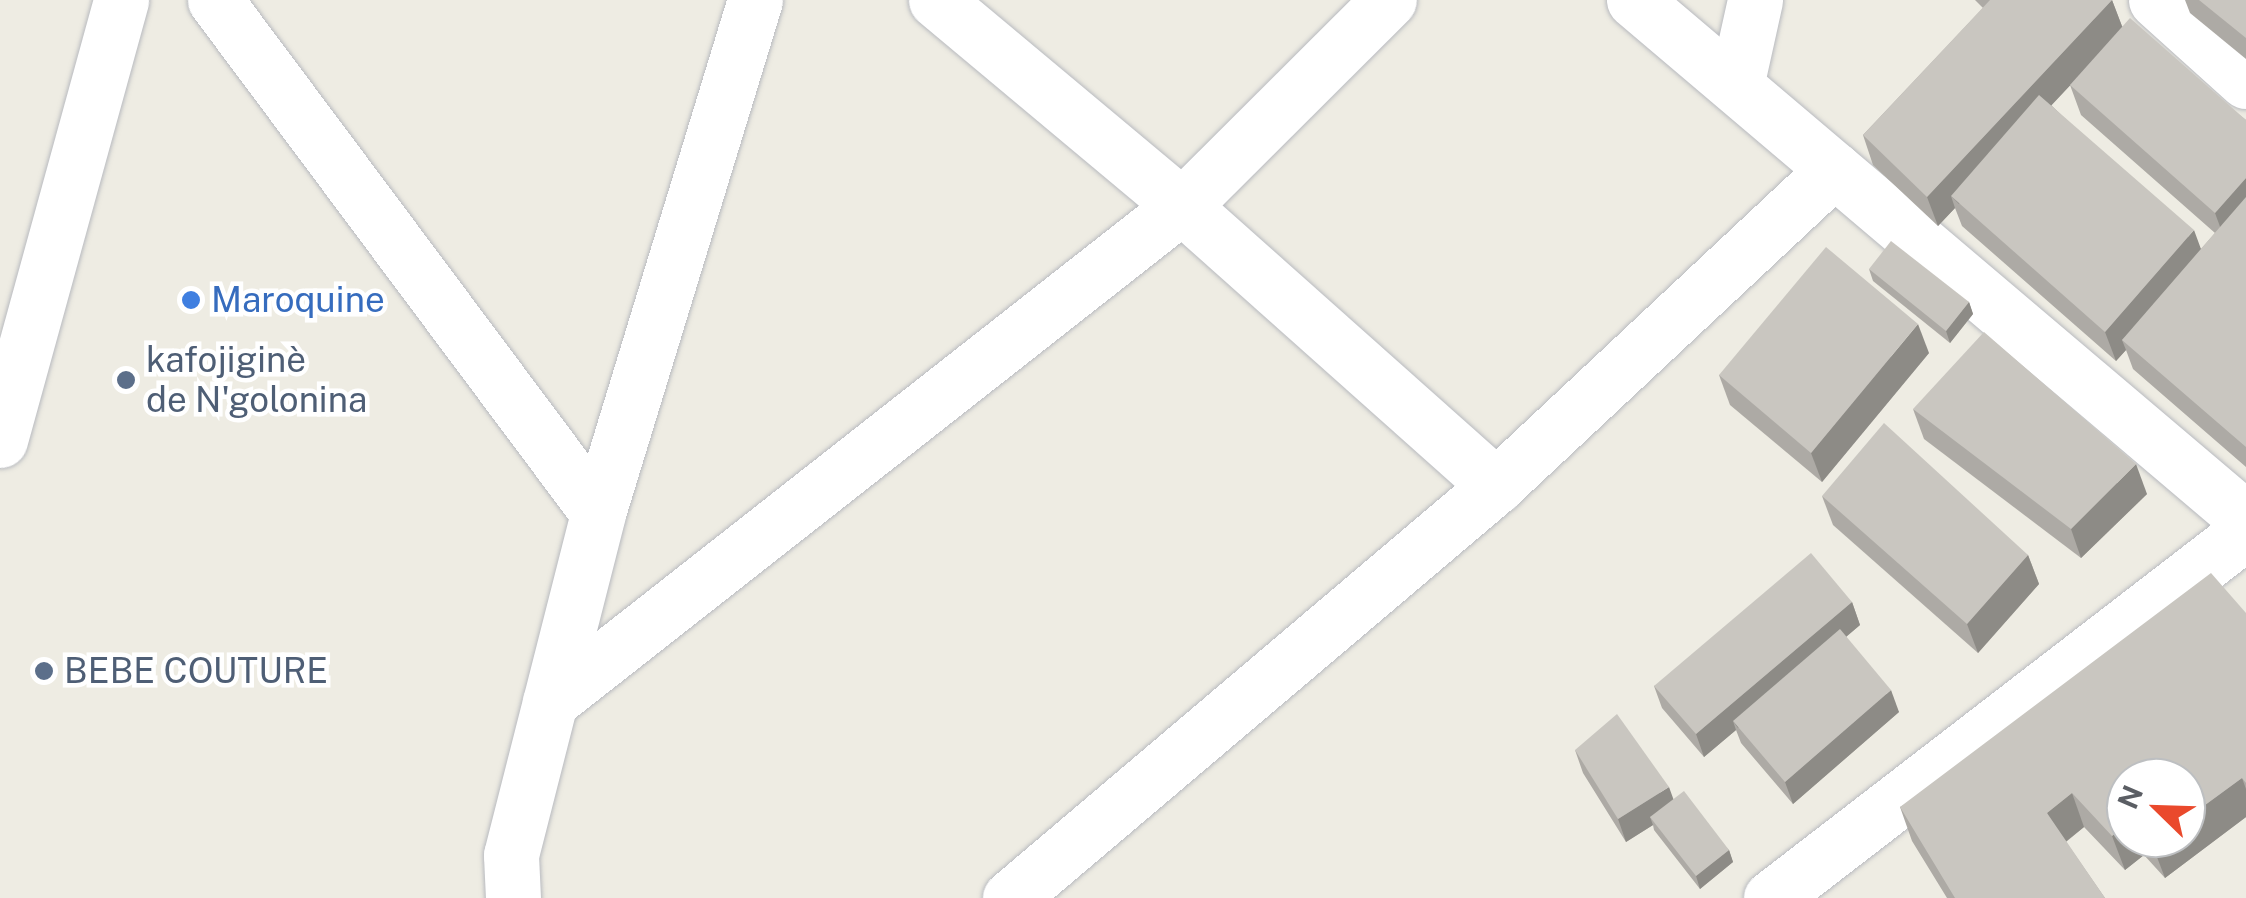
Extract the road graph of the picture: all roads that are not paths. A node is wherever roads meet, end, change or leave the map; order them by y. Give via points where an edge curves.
1 (121, 0) edge
2 (216, 0) edge
3 (755, 0) edge
4 (936, 0) edge
5 (1389, 0) edge
6 (1634, 0) edge
7 (1754, 0) edge
8 (2156, 0) edge
9 (2246, 81) edge
10 (1736, 86) junction
11 (1834, 170) junction
12 (1182, 206) junction
13 (0, 440) edge
14 (1496, 486) junction
15 (598, 513) junction
16 (2246, 518) edge
17 (2246, 532) edge
18 (550, 702) junction
19 (513, 898) edge
20 (1010, 898) edge
21 (1770, 898) edge

1 - 13 street
2 - 15 street
3 - 15 street
4 - 12 street
5 - 12 street
6 - 10 street
7 - 10 street
8 - 9 street
10 - 11 street
11 - 14 street
11 - 16 street
12 - 14 street
12 - 18 street
14 - 20 street
15 - 18 street
17 - 21 street
18 - 19 street via 511,855

